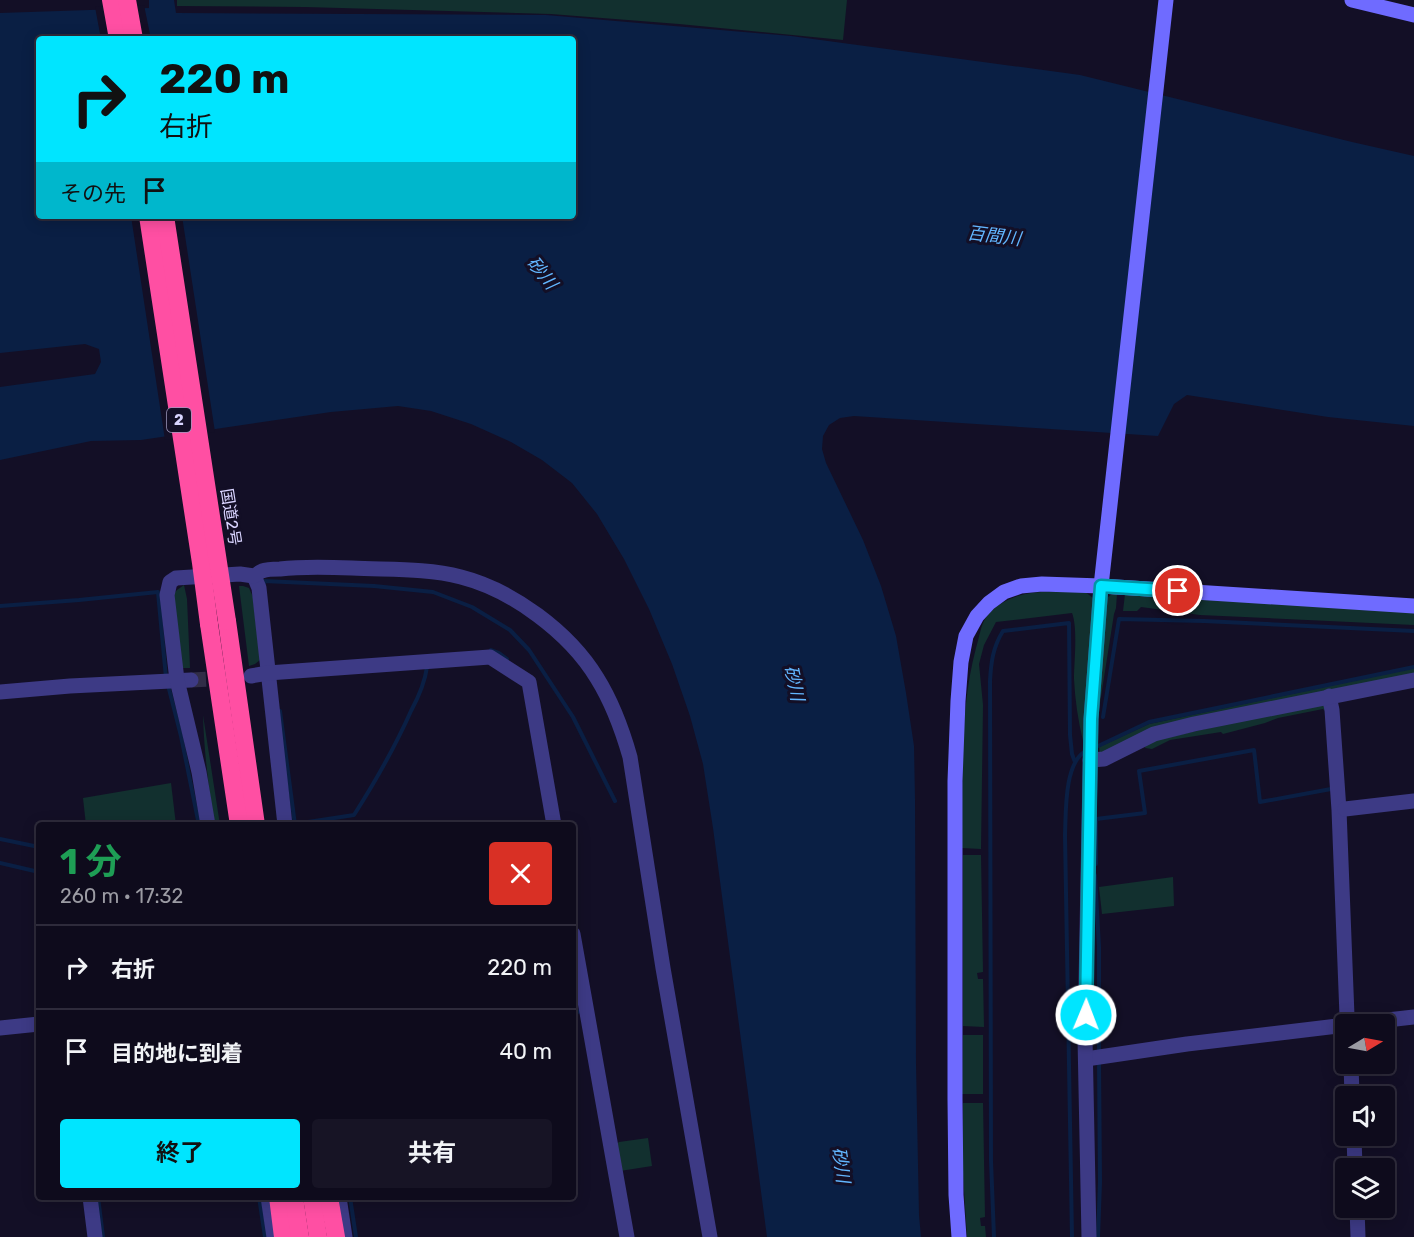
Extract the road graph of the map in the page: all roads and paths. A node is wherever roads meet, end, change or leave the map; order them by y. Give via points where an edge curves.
1 (111, 0) edge
2 (127, 0) edge
3 (1166, 0) edge
4 (1352, 0) edge
5 (1414, 15) edge
6 (117, 36) edge
7 (133, 36) edge
8 (148, 219) edge
9 (165, 219) edge
10 (254, 576) junction
11 (1101, 586) junction
12 (1414, 606) edge
13 (218, 622) junction
14 (267, 673) junction
15 (251, 676) dead end
16 (1414, 680) edge
17 (176, 681) junction
18 (0, 692) edge
19 (1329, 696) junction
20 (240, 718) junction
21 (1090, 754) junction
22 (1414, 801) edge
23 (1345, 809) dead end
24 (207, 822) edge
25 (238, 822) edge
26 (256, 822) edge
27 (262, 822) edge
28 (285, 822) edge
29 (553, 822) edge
30 (576, 951) edge
31 (1347, 1014) edge
32 (1414, 1017) edge
33 (1395, 1019) edge
34 (36, 1024) edge
35 (1335, 1027) edge
36 (0, 1028) edge
37 (1095, 1058) junction
38 (90, 1200) edge
39 (268, 1200) edge
40 (278, 1200) edge
41 (294, 1200) edge
42 (312, 1200) edge
43 (330, 1200) edge
44 (339, 1200) edge
45 (1357, 1218) edge
46 (96, 1237) edge
47 (274, 1237) edge
48 (283, 1237) edge
49 (300, 1237) edge
50 (318, 1237) edge
51 (336, 1237) edge
52 (345, 1237) edge
53 (627, 1237) edge
54 (710, 1237) edge
55 (959, 1237) edge
56 (1089, 1237) edge
57 (1358, 1237) edge

1 - 6 highway
2 - 7 highway
3 - 11 street
4 - 5 street
8 - 13 highway, 国道2号 / 2, bridge via 201,563
9 - 13 highway, 国道2号 / 2, bridge
10 - 14 street via 259,588
10 - 17 street via 181,577 170,582 167,595
10 - 54 street via 262,571 301,566 432,571 462,577 503,593 537,614 596,676 624,734 630,757
11 - 12 street
11 - 21 street
11 - 55 street via 1042,584 1004,592 977,616 966,636 958,701 955,781
13 - 20 highway, 国道2号 / 2
13 - 25 highway, 国道2号 / 2
14 - 15 street
14 - 28 street
14 - 29 street via 490,657 529,682
16 - 19 street
17 - 18 street
17 - 24 street
19 - 21 street via 1154,734 1104,759
19 - 31 street via 1339,810
20 - 26 highway, 国道2号 / 2
20 - 27 highway
21 - 37 street
22 - 23 street
30 - 53 street
32 - 33 street
34 - 36 street
35 - 37 street
37 - 56 street
38 - 46 street
39 - 47 street
40 - 48 highway
41 - 49 highway
42 - 50 highway
43 - 51 highway
44 - 52 street
45 - 57 street

